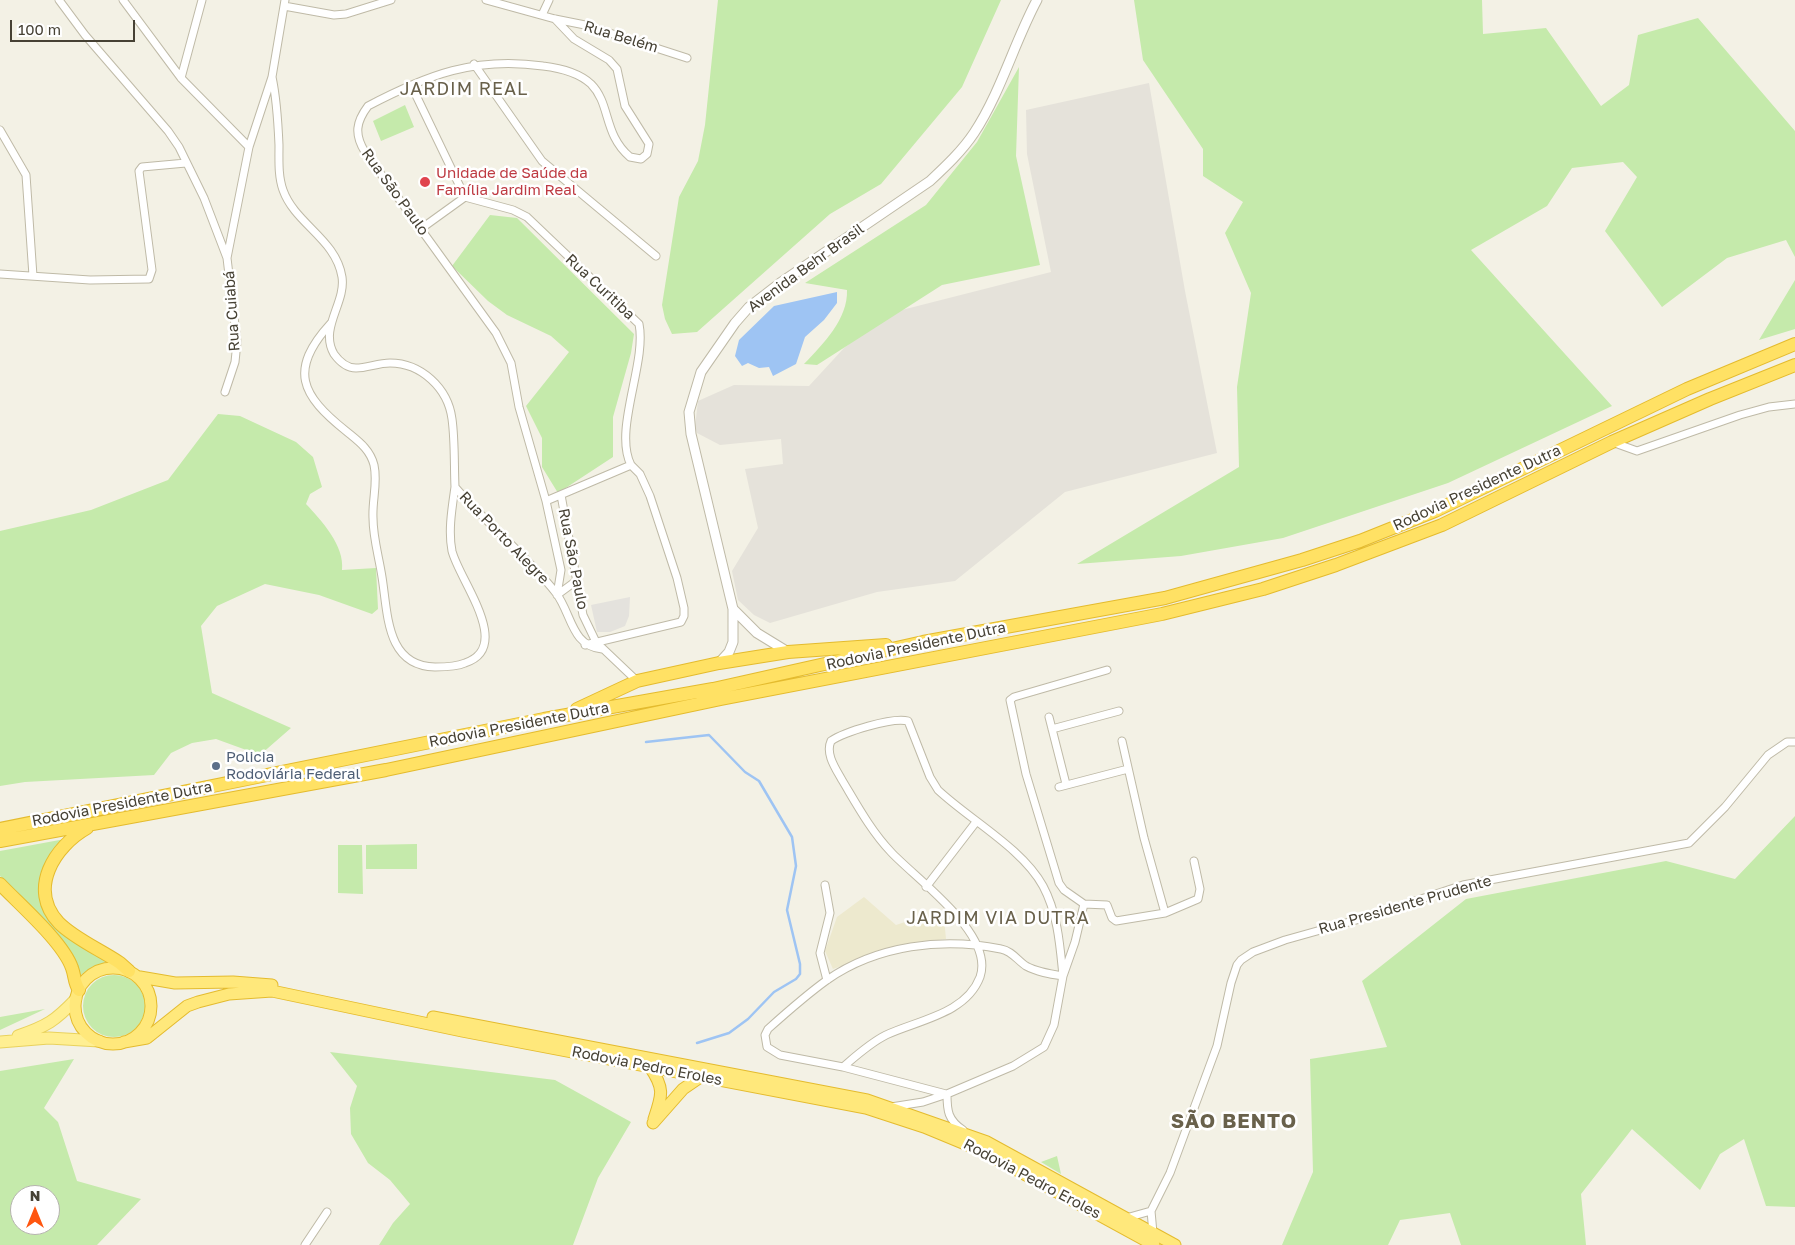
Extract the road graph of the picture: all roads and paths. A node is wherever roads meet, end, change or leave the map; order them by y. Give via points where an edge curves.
1 (59, 0) edge
2 (123, 0) edge
3 (202, 0) edge
4 (391, 0) edge
5 (486, 0) edge
6 (549, 0) edge
7 (1037, 0) edge
8 (285, 3) edge
9 (542, 15) junction
10 (555, 19) junction
11 (687, 58) dead end
12 (474, 64) junction
13 (272, 77) junction
14 (181, 78) junction
15 (412, 87) junction
16 (0, 130) edge
17 (249, 147) junction
18 (186, 163) junction
19 (465, 197) junction
20 (422, 228) junction
21 (656, 256) dead end
22 (227, 258) junction
23 (0, 274) edge
24 (32, 276) junction
25 (331, 323) junction
26 (1795, 344) edge
27 (1795, 365) edge
28 (225, 392) dead end
29 (1795, 404) edge
30 (1612, 442) junction
31 (631, 465) junction
32 (455, 488) junction
33 (561, 495) junction
34 (546, 501) junction
35 (576, 581) junction
36 (557, 594) junction
37 (733, 609) junction
38 (596, 642) junction
39 (923, 642) junction
40 (585, 645) junction
41 (602, 649) junction
42 (788, 652) junction
43 (719, 663) junction
44 (1107, 670) dead end
45 (637, 682) junction
46 (1119, 711) dead end
47 (1049, 718) dead end
48 (550, 719) junction
49 (1052, 729) junction
50 (1122, 742) dead end
51 (1795, 742) edge
52 (1128, 768) junction
53 (97, 822) junction
54 (976, 822) junction
55 (0, 829) edge
56 (0, 841) edge
57 (1194, 861) dead end
58 (0, 884) edge
59 (825, 885) dead end
60 (926, 887) junction
61 (1084, 904) junction
62 (1165, 913) junction
63 (976, 945) junction
64 (134, 974) junction
65 (1063, 976) junction
66 (826, 980) junction
67 (77, 995) junction
68 (99, 1041) junction
69 (0, 1042) edge
70 (124, 1042) junction
71 (650, 1067) junction
72 (843, 1067) junction
73 (702, 1076) junction
74 (947, 1094) junction
75 (889, 1107) junction
76 (968, 1134) junction
77 (1151, 1211) junction
78 (327, 1212) dead end
79 (1126, 1218) junction
80 (1153, 1232) junction
81 (305, 1245) edge
82 (1154, 1245) edge
83 (1175, 1245) edge

1 - 18 street via 168,131
2 - 14 street
3 - 14 street
4 - 8 street via 334,15
5 - 9 street, Rua São Paulo
6 - 9 street
7 - 37 street, Avenida Behr Brasil via 993,98 974,133 952,161 930,181 750,307 701,372 689,412 691,434
8 - 13 street
9 - 10 street, Rua São Paulo
10 - 11 street, Rua Belém via 585,25
10 - 12 street, Rua São Paulo via 574,39 609,60 616,69 625,106 649,144 647,154 641,159 630,157 618,144 610,132 600,95 579,75 534,64
12 - 15 street, Rua São Paulo
12 - 21 street via 542,161
13 - 17 street
13 - 25 street, Rua Porto Alegre via 277,98 282,189 296,214 330,250 342,277 340,297
14 - 17 street
15 - 19 street
15 - 20 street, Rua São Paulo via 368,106 356,126 365,152
16 - 24 street via 26,175
17 - 22 street
18 - 22 street via 204,198
18 - 24 street via 142,167 139,171 152,270 149,279 90,280
19 - 20 street
19 - 31 street, Rua Curitiba via 527,217 639,324 640,346 628,411 626,456
20 - 34 street, Rua São Paulo via 496,333 511,363 519,408
22 - 28 street, Rua Cuiabá via 237,342 235,362
23 - 24 street
25 - 32 street, Rua Porto Alegre via 331,347 345,365 354,368 381,363 414,367 442,392 452,418
25 - 32 street via 317,338 308,357 307,387 316,404 364,447 373,463 376,476 373,534 391,634 408,659 426,666 466,663 482,652 485,643 484,622 453,553 451,524
26 - 39 highway, Rodovia Presidente Dutra via 1687,389 1436,511 1360,541 1165,598
27 - 30 highway, Rodovia Presidente Dutra
29 - 30 street via 1740,415 1637,452
30 - 53 highway, Rodovia Presidente Dutra via 1442,525 1336,565 1235,596 1162,614 721,699 386,770
31 - 33 street
31 - 38 street via 640,474 650,496 677,578 684,616 676,625
32 - 36 street, Rua Porto Alegre
33 - 34 street
33 - 35 street, Rua São Paulo
34 - 36 street, Rua São Paulo via 561,570
35 - 36 street
35 - 38 street, Rua São Paulo via 583,615
36 - 40 street, Rua Porto Alegre via 578,638
37 - 42 street via 757,634
37 - 43 street, Avenida Behr Brasil via 733,642
38 - 40 street
38 - 41 street, Rua São Paulo
39 - 42 highway
39 - 48 highway, Rodovia Presidente Dutra via 722,687
40 - 41 street
41 - 45 street
42 - 43 highway
43 - 45 highway
44 - 61 street via 1010,700 1026,774 1059,883
45 - 48 highway
46 - 49 street
47 - 49 street
48 - 55 highway, Rodovia Presidente Dutra
49 - 52 street via 1062,786
50 - 52 street
51 - 77 street, Rua Presidente Prudente via 1787,742 1768,755 1715,818 1689,843 1463,885 1285,940 1246,956 1237,965 1217,1046 1170,1173
52 - 62 street
53 - 56 highway, Rodovia Presidente Dutra
53 - 64 highway via 76,834 53,859 48,869 47,896 59,922
54 - 60 street
54 - 60 street via 938,790 905,720 839,735 831,741 832,761 878,836
54 - 65 street via 1031,868 1043,887 1058,935
57 - 62 street via 1200,889 1198,899
58 - 67 highway via 51,936 72,968
59 - 66 street via 830,913 820,953
60 - 63 street via 967,926
61 - 62 street via 1107,905 1116,921
61 - 65 street
63 - 65 street via 1007,950 1032,968
63 - 66 street via 905,948 864,961
63 - 72 street via 982,967 974,990 967,998 944,1012 864,1048
64 - 67 highway, Rodovia Pedro Eroles via 119,968 100,970 84,982
64 - 70 highway via 151,999 151,1010 142,1030
64 - 75 highway, Rodovia Pedro Eroles via 175,983 252,983 294,989 867,1100
65 - 74 street via 1054,1025 1044,1048 1013,1066
66 - 72 street via 768,1029 766,1042 773,1052 780,1055
67 - 68 highway via 78,1019 90,1036
67 - 69 main road, Rodovia Pedro Eroles via 59,1018
68 - 69 main road, Rodovia Pedro Eroles via 49,1038
68 - 70 highway, Rodovia Pedro Eroles via 111,1044
70 - 71 highway, Rodovia Pedro Eroles via 147,1038 187,1006 198,1002 229,994 272,991
71 - 73 highway, Rodovia Pedro Eroles
71 - 73 highway via 661,1088 653,1123 683,1089
72 - 74 street
73 - 82 highway, Rodovia Pedro Eroles via 866,1108 959,1140
74 - 75 street via 923,1102
74 - 76 street via 947,1113 953,1123
75 - 76 highway, Rodovia Pedro Eroles
76 - 79 highway, Rodovia Pedro Eroles
77 - 79 street
77 - 80 street
78 - 81 street
79 - 80 highway, Rodovia Pedro Eroles
80 - 83 highway, Rodovia Pedro Eroles

